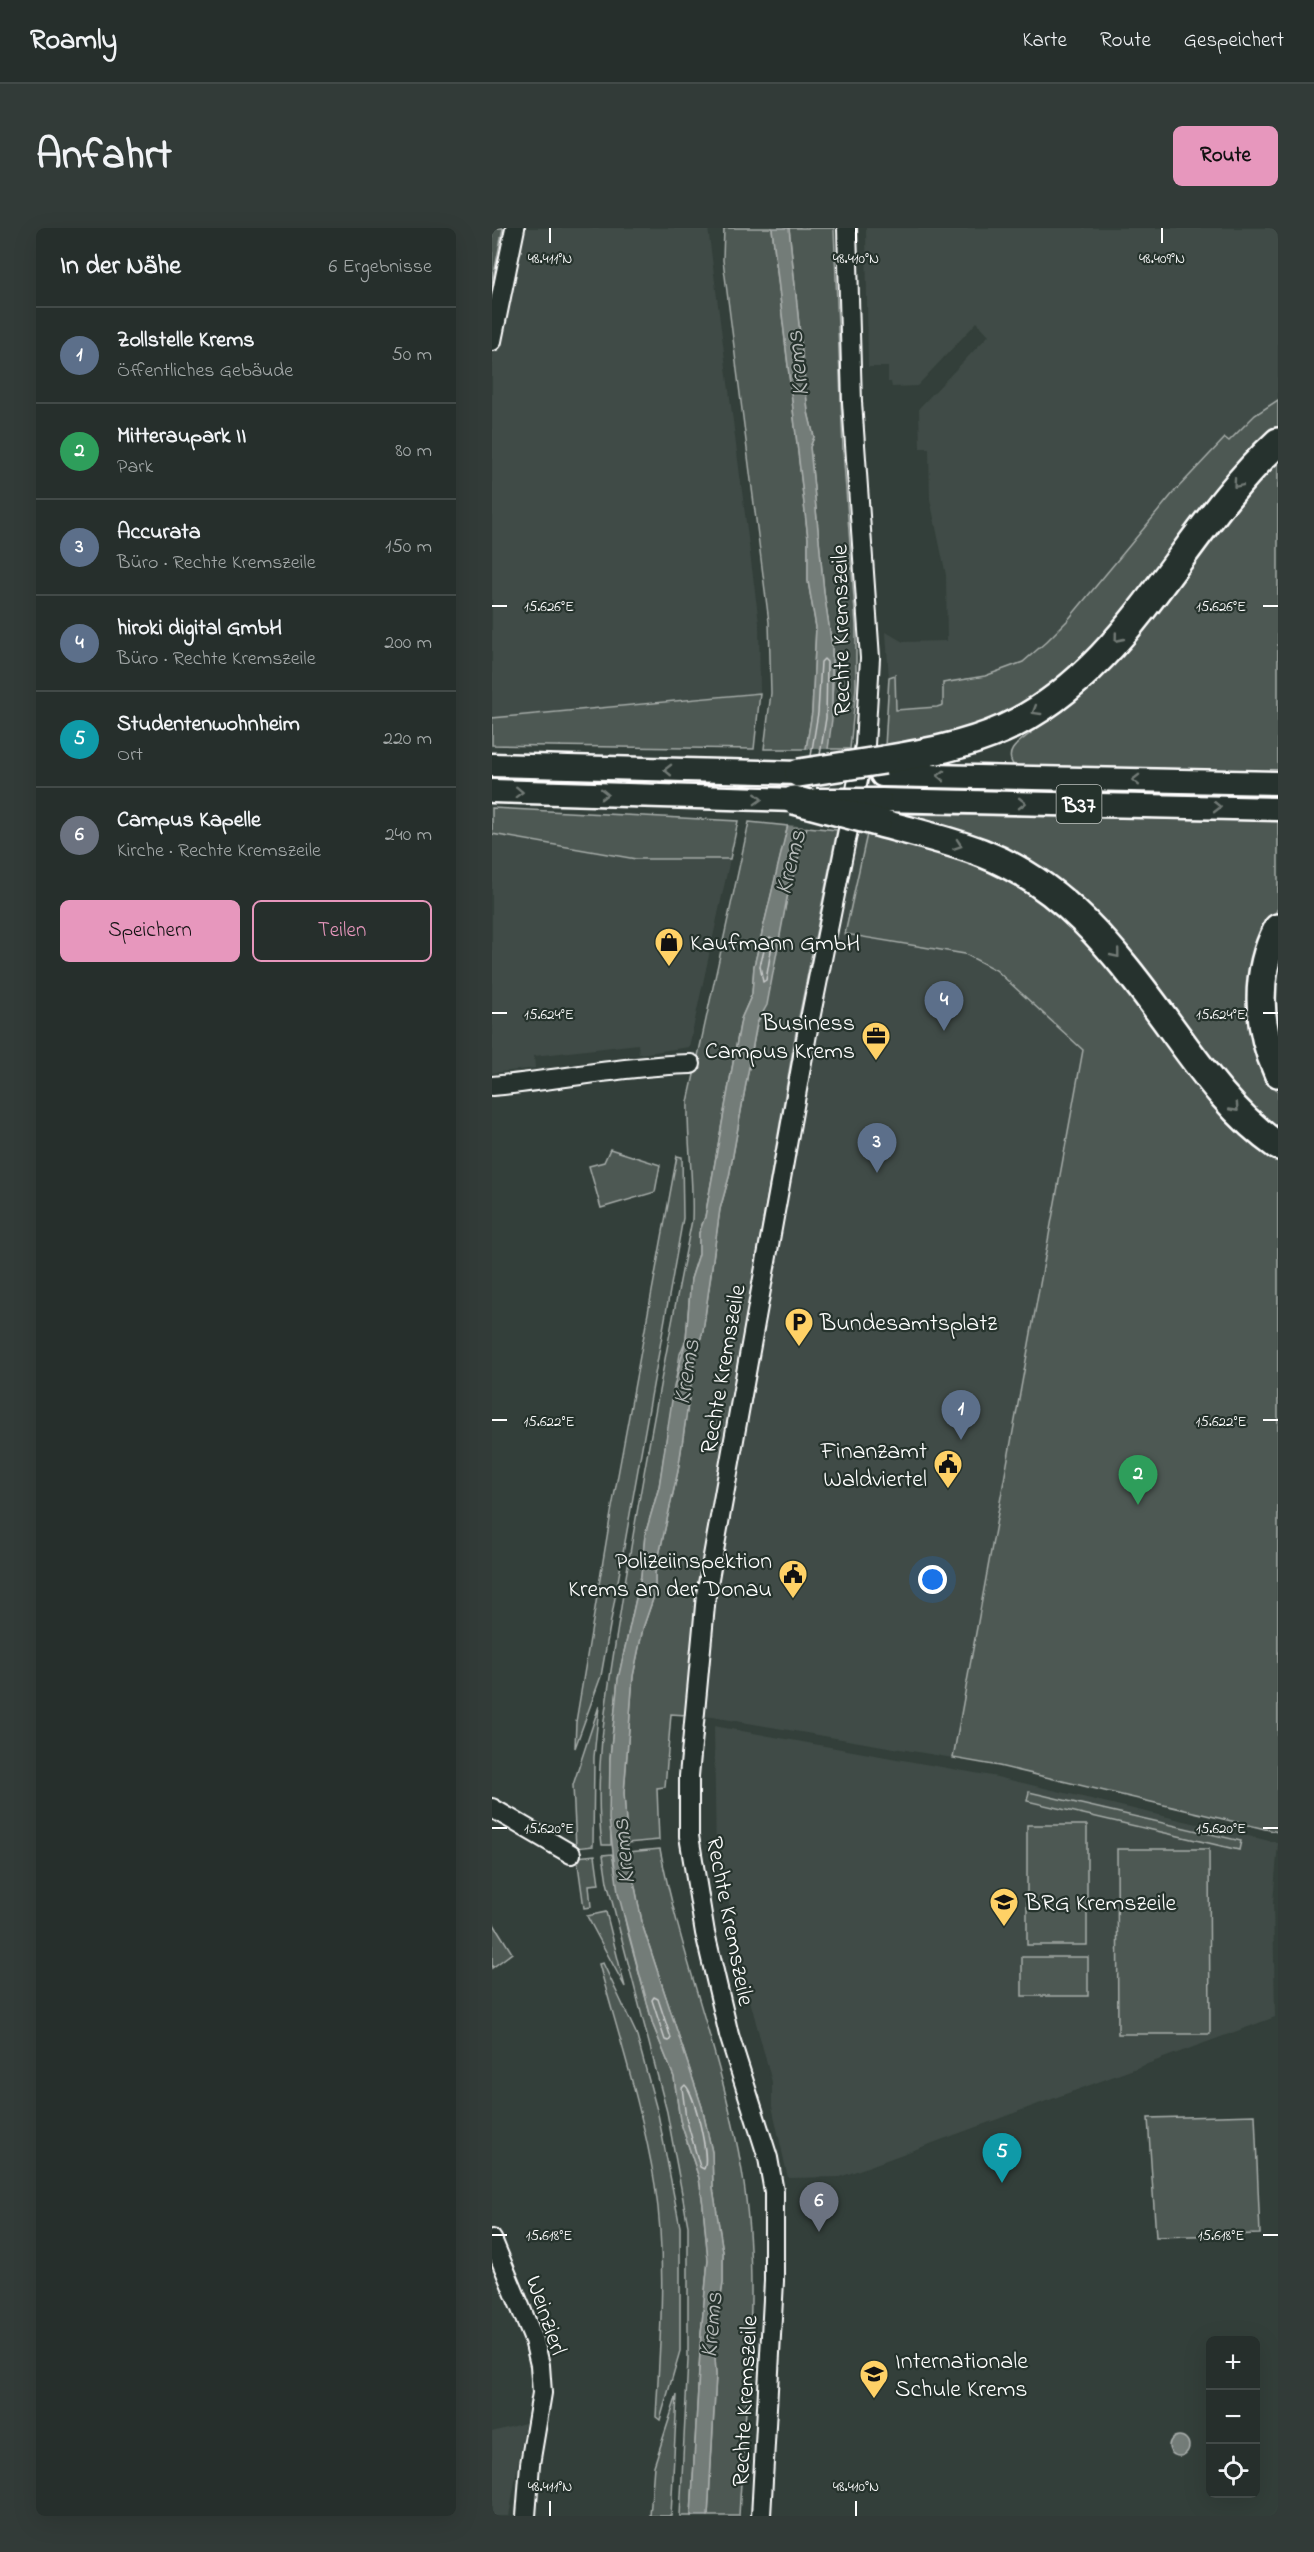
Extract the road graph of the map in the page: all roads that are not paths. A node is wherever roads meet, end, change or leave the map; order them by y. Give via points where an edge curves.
1 (515, 228) edge
2 (847, 228) edge
3 (492, 341) edge
4 (1278, 442) edge
5 (492, 765) edge
6 (883, 767) junction
7 (799, 773) joint
8 (1278, 783) edge
9 (492, 792) edge
10 (794, 800) joint
11 (1278, 809) edge
12 (879, 811) junction
13 (1278, 928) edge
14 (691, 1064) dead end
15 (1278, 1073) edge
16 (492, 1086) edge
17 (1278, 1146) edge
18 (492, 1808) edge
19 (571, 1854) dead end
20 (492, 2239) edge
21 (526, 2516) edge
22 (761, 2516) edge

1 - 3 street
2 - 22 street, Rechte Kremszeile via 852,402 870,658 865,745 805,1045 710,1574 689,1776 689,1836 705,1933 729,2035 768,2158 774,2192 774,2281
4 -> 6 highway via 1230,492 1110,648 1057,699 1003,729
7 -> 5 main road
6 - 7 highway, bridge
8 -> 6 main road, B37
9 -> 10 main road
10 - 12 highway, bridge
12 -> 11 main road, B37
12 -> 17 highway via 983,853 1045,886 1110,947 1210,1079 1240,1113
13 - 15 highway via 1263,968 1260,995 1262,1026
14 - 16 street
18 - 19 street
20 - 21 street, Weinzierl via 534,2340 540,2366 542,2393

